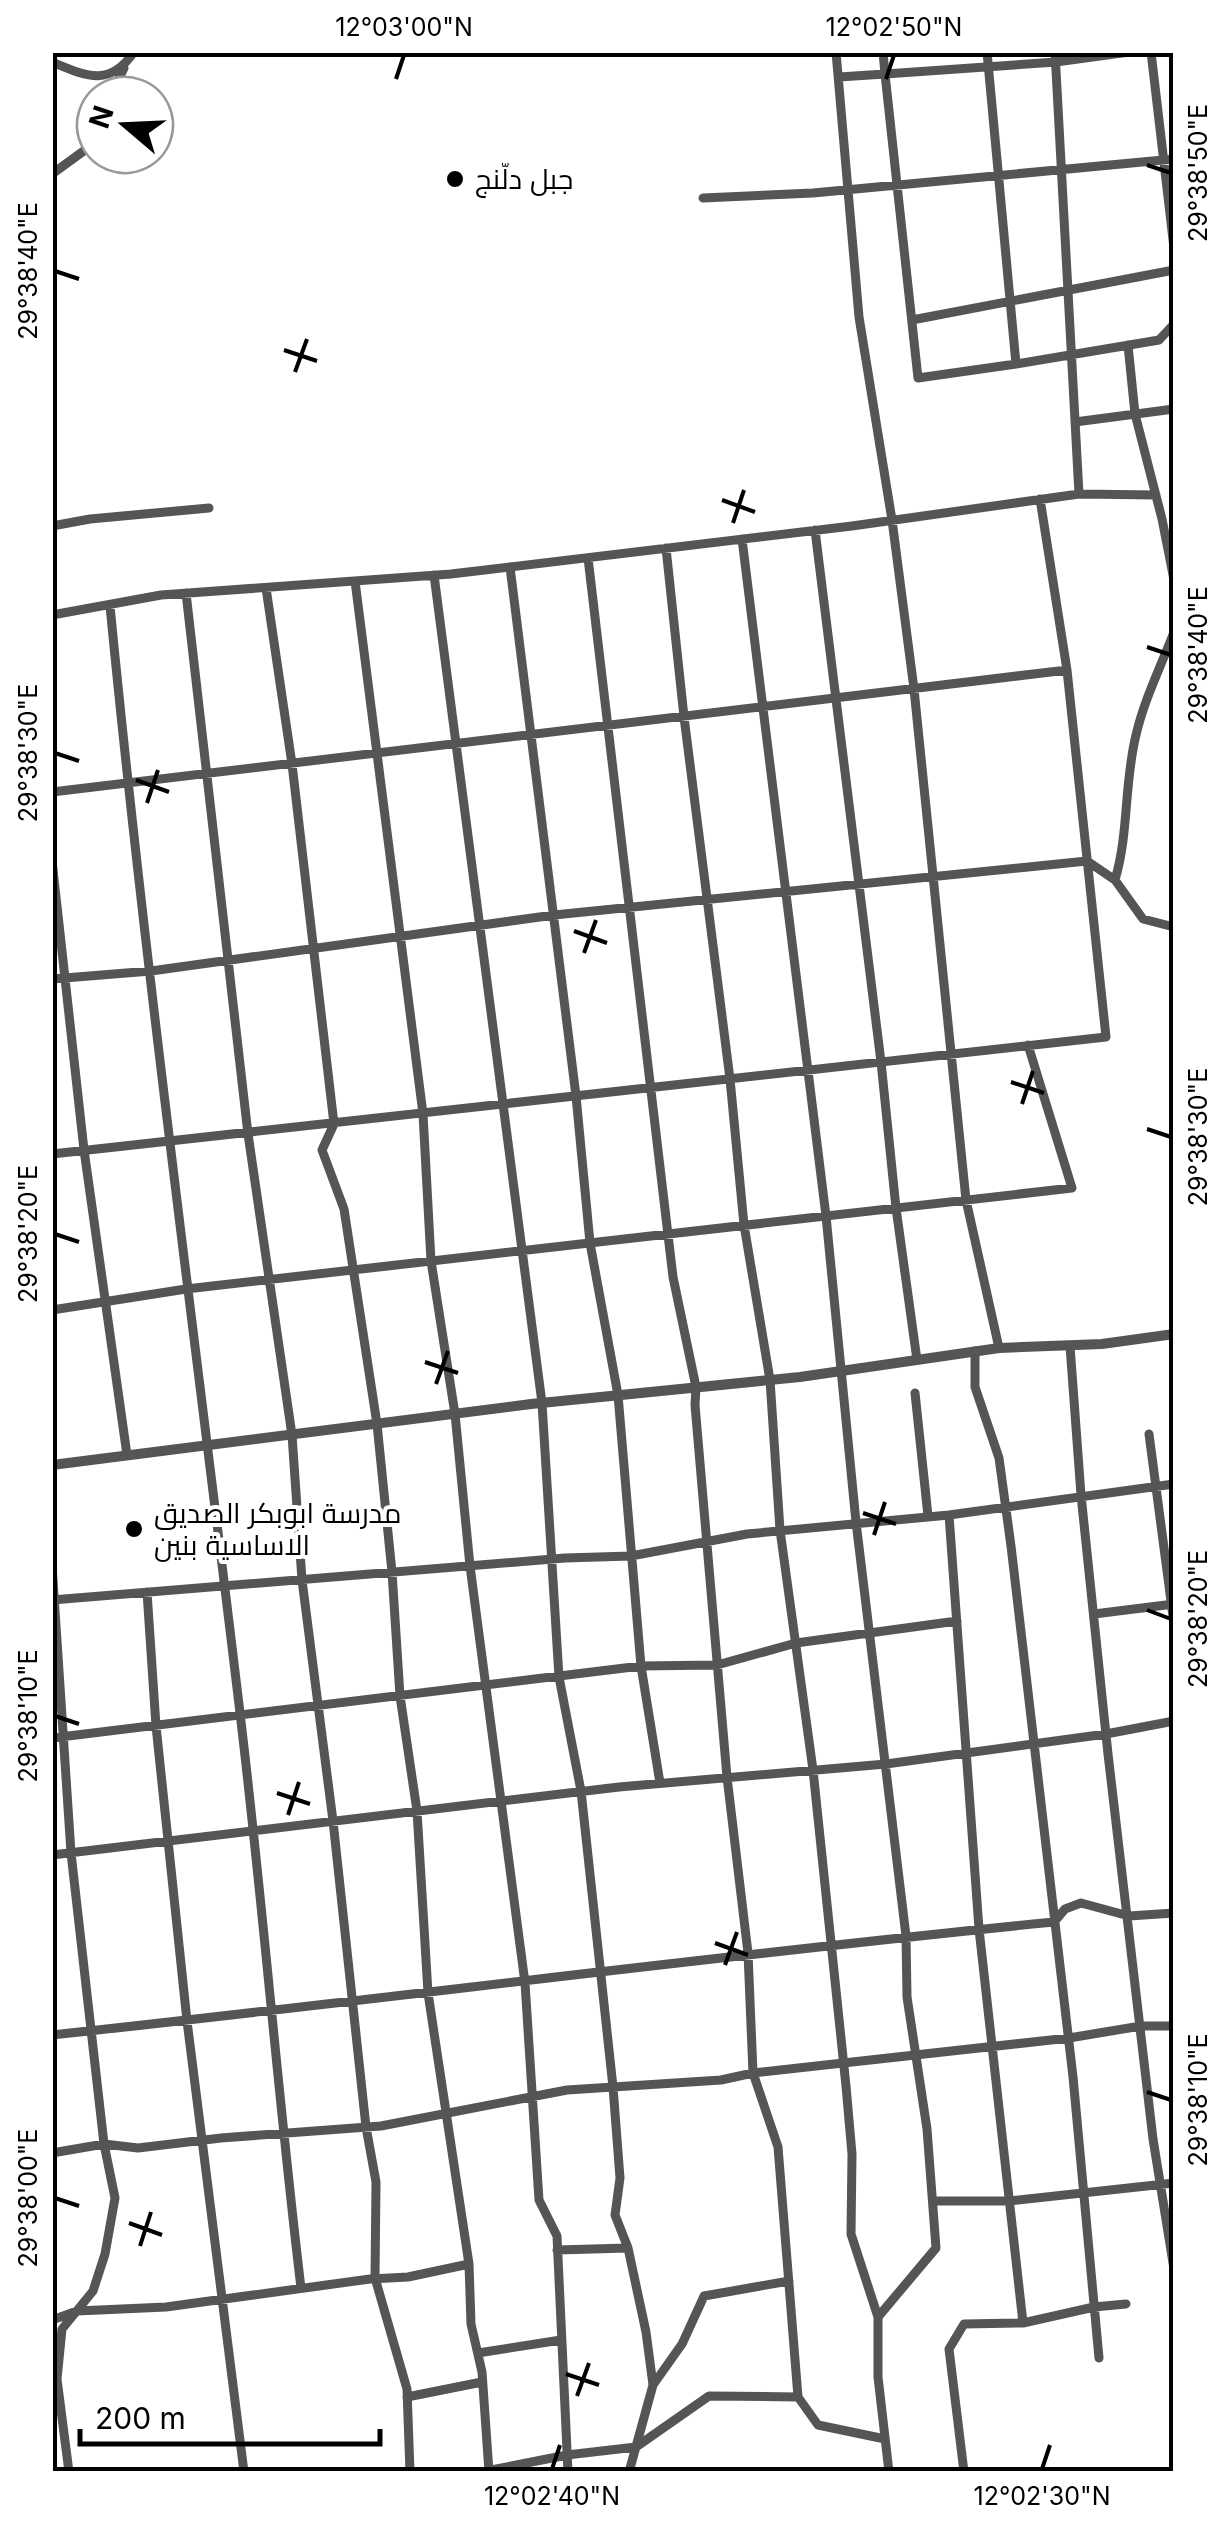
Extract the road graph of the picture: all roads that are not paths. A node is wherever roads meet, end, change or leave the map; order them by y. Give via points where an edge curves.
1 (134, 52) edge
2 (836, 52) edge
3 (883, 52) edge
4 (987, 52) edge
5 (1129, 52) edge
6 (1151, 52) edge
7 (1055, 58) edge
8 (52, 62) edge
9 (988, 66) junction
10 (124, 68) junction
11 (885, 74) junction
12 (121, 75) edge
13 (839, 77) junction
14 (75, 157) edge
15 (1170, 159) edge
16 (1060, 170) junction
17 (52, 174) edge
18 (999, 175) junction
19 (897, 185) junction
20 (848, 190) junction
21 (703, 198) dead end
22 (1174, 248) edge
23 (1174, 270) edge
24 (1067, 288) junction
25 (1010, 300) junction
26 (912, 320) junction
27 (1174, 324) edge
28 (1174, 338) edge
29 (1159, 340) junction
30 (1128, 345) junction
31 (1071, 354) junction
32 (1016, 364) junction
33 (1174, 409) edge
34 (1135, 414) junction
35 (1075, 422) junction
36 (1078, 494) junction
37 (1156, 495) junction
38 (1040, 499) junction
39 (209, 508) dead end
40 (892, 520) junction
41 (52, 526) edge
42 (815, 530) junction
43 (742, 539) junction
44 (666, 548) junction
45 (588, 558) junction
46 (510, 567) junction
47 (434, 575) junction
48 (1174, 580) edge
49 (355, 581) junction
50 (266, 588) junction
51 (186, 594) junction
52 (110, 606) junction
53 (52, 615) edge
54 (1174, 632) edge
55 (1067, 670) junction
56 (914, 689) junction
57 (835, 698) junction
58 (762, 707) junction
59 (684, 717) junction
60 (609, 726) junction
61 (532, 735) junction
62 (456, 744) junction
63 (376, 754) junction
64 (292, 764) junction
65 (206, 774) junction
66 (127, 784) junction
67 (52, 792) edge
68 (52, 861) edge
69 (1087, 861) junction
70 (934, 877) junction
71 (1114, 880) junction
72 (859, 885) junction
73 (784, 892) junction
74 (707, 900) junction
75 (630, 906) junction
76 (554, 914) junction
77 (478, 924) junction
78 (1174, 927) edge
79 (400, 936) junction
80 (314, 948) junction
81 (227, 958) junction
82 (151, 971) junction
83 (65, 978) junction
84 (52, 979) edge
85 (1028, 1046) junction
86 (952, 1054) junction
87 (881, 1062) junction
88 (806, 1070) junction
89 (730, 1079) junction
90 (651, 1088) junction
91 (576, 1096) junction
92 (501, 1105) junction
93 (423, 1114) junction
94 (334, 1124) junction
95 (248, 1134) junction
96 (170, 1142) junction
97 (84, 1150) junction
98 (52, 1154) edge
99 (966, 1200) junction
100 (896, 1208) junction
101 (826, 1216) junction
102 (744, 1225) junction
103 (669, 1234) junction
104 (590, 1243) junction
105 (520, 1251) junction
106 (431, 1261) junction
107 (351, 1270) junction
108 (270, 1280) junction
109 (186, 1289) junction
110 (105, 1301) junction
111 (52, 1310) edge
112 (1174, 1334) edge
113 (1070, 1346) junction
114 (999, 1348) junction
115 (975, 1352) junction
116 (918, 1360) junction
117 (842, 1370) junction
118 (770, 1380) junction
119 (696, 1387) junction
120 (916, 1393) dead end
121 (618, 1395) junction
122 (542, 1403) junction
123 (455, 1414) junction
124 (378, 1424) junction
125 (1148, 1434) dead end
126 (292, 1435) junction
127 (208, 1445) junction
128 (127, 1455) junction
129 (52, 1464) edge
130 (1174, 1484) edge
131 (1156, 1488) junction
132 (1081, 1495) junction
133 (1006, 1507) junction
134 (949, 1515) junction
135 (928, 1516) junction
136 (856, 1522) junction
137 (780, 1530) junction
138 (706, 1541) junction
139 (631, 1556) junction
140 (550, 1560) junction
141 (52, 1565) edge
142 (470, 1566) junction
143 (392, 1572) junction
144 (302, 1580) junction
145 (223, 1586) junction
146 (148, 1592) junction
147 (53, 1600) edge
148 (1172, 1605) edge
149 (1094, 1614) junction
150 (957, 1622) junction
151 (1174, 1624) edge
152 (870, 1633) junction
153 (796, 1643) junction
154 (717, 1665) junction
155 (642, 1666) junction
156 (559, 1677) junction
157 (488, 1686) junction
158 (400, 1696) junction
159 (316, 1706) junction
160 (240, 1716) junction
161 (1174, 1721) edge
162 (156, 1726) junction
163 (1106, 1734) junction
164 (58, 1737) edge
165 (1034, 1744) junction
166 (966, 1751) junction
167 (886, 1764) junction
168 (813, 1770) junction
169 (727, 1778) junction
170 (660, 1783) junction
171 (581, 1791) junction
172 (499, 1801) junction
173 (417, 1811) junction
174 (333, 1821) junction
175 (251, 1831) junction
176 (169, 1841) junction
177 (72, 1853) junction
178 (52, 1855) edge
179 (1174, 1913) edge
180 (1129, 1916) junction
181 (1054, 1922) junction
182 (978, 1929) junction
183 (906, 1936) junction
184 (830, 1944) junction
185 (748, 1953) junction
186 (599, 1973) junction
187 (525, 1983) junction
188 (428, 1994) junction
189 (353, 2002) junction
190 (272, 2011) junction
191 (187, 2020) junction
192 (1141, 2026) junction
193 (1174, 2026) edge
194 (92, 2031) junction
195 (52, 2036) edge
196 (1068, 2038) junction
197 (992, 2046) junction
198 (916, 2057) junction
199 (844, 2063) junction
200 (753, 2073) junction
201 (613, 2087) junction
202 (533, 2097) junction
203 (448, 2113) junction
204 (366, 2127) junction
205 (283, 2133) junction
206 (204, 2140) junction
207 (104, 2144) junction
208 (52, 2153) edge
209 (1174, 2183) edge
210 (1160, 2184) junction
211 (1084, 2191) junction
212 (934, 2200) junction
213 (1009, 2201) junction
214 (628, 2248) junction
215 (557, 2250) junction
216 (469, 2264) junction
217 (1174, 2268) edge
218 (375, 2278) junction
219 (788, 2281) junction
220 (301, 2288) junction
221 (222, 2299) junction
222 (1126, 2304) dead end
223 (1094, 2306) junction
224 (76, 2312) junction
225 (878, 2318) junction
226 (52, 2320) edge
227 (1023, 2323) junction
228 (561, 2340) junction
229 (478, 2353) junction
230 (1099, 2358) dead end
231 (482, 2382) junction
232 (653, 2385) junction
233 (407, 2397) junction
234 (798, 2397) junction
235 (885, 2439) junction
236 (636, 2448) junction
237 (567, 2455) junction
238 (487, 2471) edge
239 (69, 2472) edge
240 (244, 2472) edge
241 (410, 2472) edge
242 (568, 2472) edge
243 (629, 2472) edge
244 (889, 2472) edge
245 (964, 2472) edge

1 - 10 street
2 - 13 street
3 - 11 street
4 - 9 street
5 - 7 street
6 - 15 street
7 - 9 street
7 - 16 street
8 - 10 street via 92,78
9 - 11 street
9 - 18 street
10 - 12 street
11 - 13 street
11 - 19 street
13 - 20 street
14 - 17 street
15 - 16 street
15 - 22 street
16 - 18 street
16 - 24 street
18 - 19 street
18 - 25 street
19 - 20 street
19 - 26 street
20 - 21 street
20 - 40 street via 859,318
23 - 24 street
24 - 25 street
24 - 31 street
25 - 26 street
25 - 32 street
26 - 32 street via 918,378
27 - 29 street
28 - 29 street
29 - 30 street
30 - 31 street
30 - 34 street
31 - 32 street
31 - 35 street
33 - 34 street
34 - 35 street
34 - 37 street
35 - 36 street
36 - 37 street
36 - 38 street
37 - 48 street
38 - 40 street
38 - 55 street
39 - 41 street
40 - 42 street
40 - 56 street
42 - 43 street
42 - 57 street
43 - 44 street
43 - 58 street
44 - 45 street
44 - 59 street
45 - 46 street
45 - 60 street
46 - 47 street
46 - 61 street
47 - 49 street
47 - 62 street
49 - 50 street
49 - 63 street
50 - 51 street
50 - 64 street
51 - 52 street
51 - 65 street
52 - 53 street
52 - 66 street
54 - 71 street via 1136,735 1124,848
55 - 56 street
55 - 69 street
56 - 57 street
56 - 70 street
57 - 58 street
57 - 72 street
58 - 59 street
58 - 73 street
59 - 60 street
59 - 74 street
60 - 61 street
60 - 75 street
61 - 62 street
61 - 76 street
62 - 63 street
62 - 77 street
63 - 64 street
63 - 79 street
64 - 65 street
64 - 80 street
65 - 66 street
65 - 81 street
66 - 67 street
66 - 82 street
68 - 83 street
69 - 70 street
69 - 71 street
69 - 85 street via 1106,1036
70 - 72 street
70 - 86 street
71 - 78 street via 1143,920
72 - 73 street
72 - 87 street
73 - 74 street
73 - 88 street
74 - 75 street
74 - 89 street
75 - 76 street
75 - 90 street
76 - 77 street
76 - 91 street
77 - 79 street
77 - 92 street
79 - 80 street
79 - 93 street
80 - 81 street
80 - 94 street
81 - 82 street
81 - 95 street
82 - 83 street
82 - 96 street
83 - 84 street
83 - 97 street
85 - 86 street
85 - 99 street via 1072,1188
86 - 87 street
86 - 99 street
87 - 88 street
87 - 100 street
88 - 89 street
88 - 101 street
89 - 90 street
89 - 102 street
90 - 91 street
90 - 103 street
91 - 92 street
91 - 104 street
92 - 93 street
92 - 105 street
93 - 94 street
93 - 106 street
94 - 95 street
94 - 107 street via 322,1150 344,1209
95 - 96 street
95 - 108 street
96 - 97 street
96 - 109 street
97 - 98 street
97 - 110 street
99 - 100 street
99 - 114 street
100 - 101 street
100 - 116 street
101 - 102 street
101 - 117 street
102 - 103 street
102 - 118 street
103 - 104 street
103 - 119 street
104 - 105 street
104 - 121 street
105 - 106 street
105 - 122 street
106 - 107 street
106 - 123 street
107 - 108 street
107 - 124 street
108 - 109 street
108 - 126 street
109 - 110 street
109 - 127 street
110 - 111 street
110 - 128 street
112 - 113 street
113 - 114 street
113 - 132 street
114 - 115 street
115 - 116 street
115 - 133 street via 975,1387 999,1458
116 - 117 street
117 - 118 street
117 - 136 street
118 - 119 street
118 - 137 street
119 - 121 street
119 - 138 street
120 - 135 street
121 - 122 street
121 - 139 street
122 - 123 street
122 - 140 street
123 - 124 street
123 - 142 street
124 - 126 street
124 - 143 street
125 - 131 street
126 - 127 street
126 - 144 street
127 - 128 street
127 - 145 street
128 - 129 street
130 - 131 street
131 - 132 street
131 - 148 street
132 - 133 street
132 - 149 street
133 - 134 street
133 - 165 street
134 - 135 street
134 - 150 street
135 - 136 street
136 - 137 street
136 - 152 street
137 - 138 street
137 - 153 street
138 - 139 street
138 - 154 street
139 - 140 street
139 - 155 street
140 - 142 street
140 - 156 street
141 - 147 street
142 - 143 street
142 - 157 street
143 - 144 street
143 - 158 street
144 - 145 street
144 - 159 street
145 - 146 street
145 - 160 street
146 - 147 street
146 - 162 street
147 - 164 street
148 - 149 street
148 - 151 street
149 - 163 street
150 - 152 street
150 - 166 street
152 - 153 street
152 - 167 street
153 - 154 street
153 - 168 street
154 - 155 street
154 - 169 street
155 - 156 street
155 - 170 street
156 - 157 street
156 - 171 street
157 - 158 street
157 - 172 street
158 - 159 street
158 - 173 street
159 - 160 street
159 - 174 street
160 - 162 street
160 - 175 street
161 - 163 street
162 - 164 street
162 - 176 street
163 - 165 street
163 - 180 street
164 - 177 street
165 - 166 street
165 - 181 street
166 - 167 street
166 - 182 street
167 - 168 street
167 - 183 street
168 - 169 street
168 - 184 street
169 - 170 street
169 - 185 street
170 - 171 street
171 - 172 street
171 - 186 street
172 - 173 street
172 - 187 street
173 - 174 street
173 - 188 street
174 - 175 street
174 - 189 street
175 - 176 street
175 - 190 street
176 - 177 street
176 - 191 street
177 - 178 street
177 - 194 street
179 - 180 street
180 - 181 street via 1081,1903 1065,1908
180 - 192 street
181 - 182 street
181 - 196 street
182 - 183 street
182 - 197 street
183 - 184 street
183 - 198 street
184 - 185 street
184 - 199 street
185 - 186 street
185 - 200 street
186 - 187 street
186 - 201 street
187 - 188 street
187 - 202 street
188 - 189 street
188 - 203 street
189 - 190 street
189 - 204 street
190 - 191 street
190 - 205 street
191 - 194 street
191 - 206 street
192 - 193 street
192 - 196 street
192 - 210 street
194 - 195 street
194 - 207 street
196 - 197 street
196 - 211 street
197 - 198 street
197 - 213 street
198 - 199 street
198 - 212 street
199 - 200 street
199 - 225 street via 851,2234
200 - 201 street
200 - 219 street via 778,2147
201 - 202 street
201 - 214 street via 620,2178 615,2215
202 - 203 street
202 - 215 street via 539,2200
203 - 204 street
203 - 216 street
204 - 205 street
204 - 218 street via 376,2182
205 - 206 street
205 - 220 street
206 - 207 street via 138,2148
206 - 221 street
207 - 208 street
207 - 224 street via 115,2198 93,2291
209 - 210 street
210 - 211 street
210 - 217 street
211 - 213 street
211 - 223 street
212 - 213 street
212 - 225 street via 936,2248
213 - 227 street
214 - 215 street
214 - 232 street
215 - 228 street
216 - 218 street
216 - 229 street
218 - 220 street
218 - 233 street
219 - 232 street via 704,2296
219 - 234 street
220 - 221 street
221 - 224 street
221 - 240 street
222 - 223 street
223 - 227 street
223 - 230 street
224 - 226 street
224 - 239 street via 62,2329 57,2379
225 - 235 street
227 - 245 street via 964,2324 949,2349
228 - 229 street
228 - 237 street
229 - 231 street
231 - 233 street
231 - 238 street
232 - 236 street
233 - 241 street
234 - 235 street via 818,2425
234 - 236 street via 709,2396
235 - 244 street
236 - 237 street
236 - 243 street
237 - 238 street
237 - 242 street

